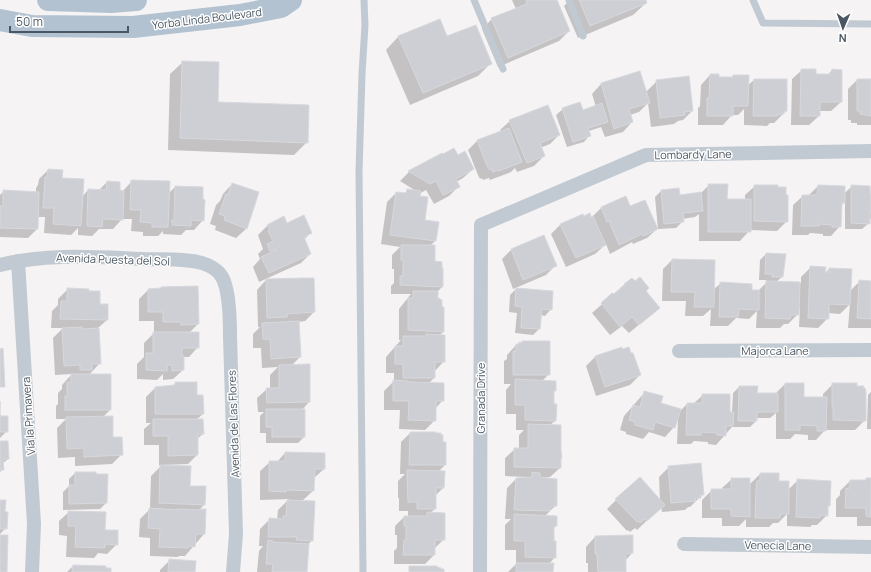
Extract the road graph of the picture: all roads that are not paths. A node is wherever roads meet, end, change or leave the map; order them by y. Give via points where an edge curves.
1 (48, 0) edge
2 (136, 0) edge
3 (291, 0) edge
4 (364, 0) edge
5 (474, 0) edge
6 (569, 0) edge
7 (753, 0) edge
8 (112, 2) junction
9 (0, 20) edge
10 (871, 24) edge
11 (111, 27) junction
12 (583, 36) dead end
13 (503, 69) dead end
14 (871, 151) edge
15 (481, 225) joint
16 (18, 260) junction
17 (0, 265) edge
18 (222, 277) joint
19 (871, 350) edge
20 (679, 351) dead end
21 (684, 544) dead end
22 (871, 547) edge
23 (32, 572) edge
24 (233, 572) edge
25 (363, 572) edge
26 (480, 572) edge

1 - 8 main road
2 - 8 main road
3 - 11 main road, Yorba Linda Boulevard via 281,7 240,15
4 - 25 lane via 359,171
5 - 13 lane
6 - 12 lane
7 - 10 lane via 763,23
8 - 11 main road
9 - 11 main road, Yorba Linda Boulevard via 32,26
14 - 15 street, Lombardy Lane via 646,155
15 - 26 street, Granada Drive
16 - 17 street, Avenida Puesta del Sol
16 - 18 street, Avenida Puesta del Sol via 82,256 185,261 203,263
16 - 23 street, Via la Primavera via 34,524
18 - 24 street, Avenida de Las Flores via 226,291 231,344 236,534
19 - 20 street, Majorca Lane
21 - 22 street, Venecia Lane

